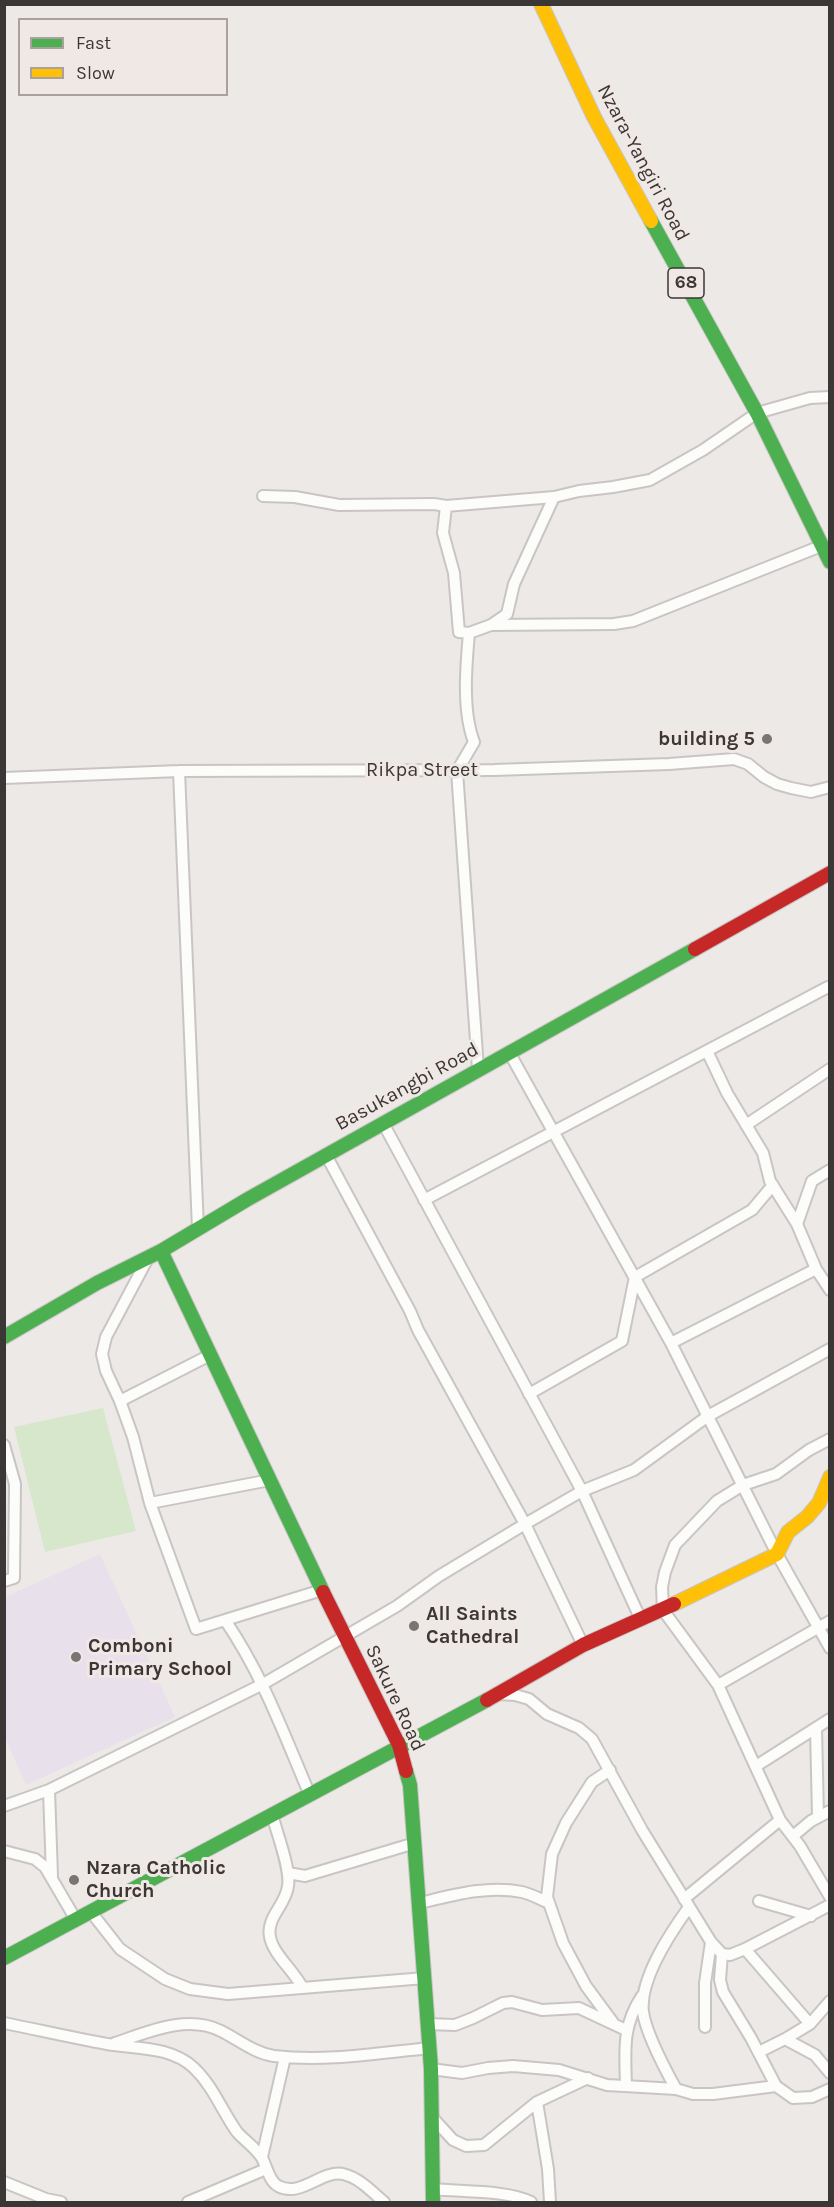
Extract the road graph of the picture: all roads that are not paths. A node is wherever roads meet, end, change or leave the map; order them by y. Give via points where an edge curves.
1 (541, 4) edge
2 (830, 397) edge
3 (757, 413) junction
4 (263, 496) dead end
5 (554, 498) junction
6 (446, 506) junction
7 (822, 546) junction
8 (830, 562) edge
9 (491, 625) junction
10 (469, 633) junction
11 (179, 771) junction
12 (457, 771) junction
13 (4, 778) edge
14 (830, 787) edge
15 (830, 873) edge
16 (829, 988) edge
17 (707, 1051) junction
18 (509, 1052) junction
19 (478, 1069) junction
20 (830, 1069) edge
21 (383, 1123) junction
22 (746, 1125) junction
23 (555, 1133) junction
24 (326, 1155) junction
25 (830, 1170) edge
26 (773, 1185) junction
27 (424, 1200) junction
28 (797, 1224) junction
29 (198, 1229) junction
30 (161, 1251) junction
31 (148, 1258) junction
32 (816, 1269) junction
33 (635, 1277) junction
34 (830, 1290) edge
35 (4, 1337) edge
36 (671, 1343) junction
37 (830, 1349) edge
38 (210, 1355) junction
39 (529, 1394) junction
40 (120, 1401) junction
41 (708, 1416) junction
42 (830, 1438) edge
43 (4, 1445) edge
44 (830, 1477) edge
45 (270, 1480) junction
46 (743, 1485) junction
47 (10, 1486) edge
48 (582, 1491) junction
49 (150, 1503) junction
50 (525, 1524) junction
51 (777, 1554) junction
52 (4, 1581) edge
53 (322, 1590) junction
54 (663, 1610) junction
55 (225, 1620) junction
56 (641, 1620) junction
57 (830, 1621) edge
58 (819, 1627) junction
59 (344, 1637) junction
60 (583, 1645) junction
61 (830, 1648) edge
62 (263, 1684) junction
63 (718, 1685) junction
64 (498, 1694) junction
65 (830, 1719) edge
66 (816, 1728) junction
67 (399, 1745) junction
68 (756, 1766) junction
69 (610, 1770) junction
70 (49, 1790) junction
71 (309, 1793) junction
72 (4, 1806) edge
73 (830, 1811) edge
74 (272, 1814) junction
75 (818, 1817) junction
76 (780, 1820) junction
77 (793, 1836) junction
78 (416, 1843) junction
79 (4, 1851) edge
80 (288, 1874) junction
81 (52, 1880) junction
82 (830, 1897) edge
83 (759, 1901) dead end
84 (549, 1903) junction
85 (687, 1903) junction
86 (420, 1904) junction
87 (830, 1905) edge
88 (91, 1912) junction
89 (811, 1916) junction
90 (76, 1920) junction
91 (711, 1942) junction
92 (745, 1949) junction
93 (722, 1954) junction
94 (4, 1958) edge
95 (425, 1978) junction
96 (302, 1988) junction
97 (643, 1995) junction
98 (830, 2001) edge
99 (4, 2023) edge
100 (428, 2024) junction
101 (614, 2024) junction
102 (810, 2024) junction
103 (705, 2027) dead end
104 (626, 2030) junction
105 (785, 2039) junction
106 (109, 2045) junction
107 (430, 2048) junction
108 (759, 2052) junction
109 (285, 2056) junction
110 (431, 2068) junction
111 (830, 2073) edge
112 (588, 2078) junction
113 (626, 2085) junction
114 (776, 2086) junction
115 (676, 2089) junction
116 (830, 2089) edge
117 (537, 2102) junction
118 (432, 2117) junction
119 (262, 2157) junction
120 (266, 2169) junction
121 (4, 2182) edge
122 (433, 2196) edge
123 (61, 2202) edge
124 (188, 2202) edge
125 (384, 2202) edge
126 (531, 2202) edge
127 (550, 2202) edge

1 - 3 street, Nzara-Yangiri Road / 68 via 594,117
2 - 3 street via 810,398
3 - 5 street via 704,450 650,480 579,490
3 - 7 street, Nzara-Yangiri Road / 68
4 - 6 street via 339,505
5 - 6 street
5 - 9 street via 514,584 507,614
6 - 10 street via 443,533 454,573 459,632
7 - 8 street, Nzara-Yangiri Road / 68
7 - 9 street via 633,621
9 - 10 street
10 - 12 street via 466,668 469,729 474,742
11 - 12 street, Rikpa Street
11 - 13 street, Rikpa Street
11 - 29 street
12 - 14 street, Rikpa Street via 734,759 777,784 811,792
12 - 19 street
15 - 18 street, Basukangbi Road
16 - 17 street
17 - 22 street
17 - 23 street
18 - 19 street, Basukangbi Road
18 - 23 street
19 - 21 street, Basukangbi Road
20 - 22 street
21 - 24 street, Basukangbi Road
21 - 27 street
22 - 26 street via 763,1153
23 - 27 street
23 - 33 street
24 - 29 street, Basukangbi Road
24 - 50 street
25 - 28 street via 812,1181
26 - 28 street
26 - 33 street via 752,1210
27 - 39 street
28 - 32 street
29 - 30 street, Basukangbi Road
30 - 31 street, Basukangbi Road
30 - 38 street, Sakure Road
31 - 35 street, Basukangbi Road
31 - 40 street via 106,1337 102,1354
32 - 34 street
32 - 36 street
33 - 36 street
33 - 39 street via 622,1341
36 - 41 street
37 - 41 street
38 - 40 street
38 - 45 street, Sakure Road
39 - 48 street
40 - 49 street
41 - 46 street
41 - 48 street via 634,1470
42 - 46 street via 776,1474
43 - 47 street
44 - 51 street via 819,1503 788,1532
45 - 49 street
45 - 53 street, Sakure Road
46 - 51 street
46 - 54 street via 717,1501 675,1545 662,1587
47 - 52 street via 14,1578
48 - 50 street
48 - 56 street
49 - 55 street via 196,1629
50 - 59 street
50 - 60 street
51 - 54 street
51 - 58 street
53 - 55 street
53 - 59 street, Sakure Road
54 - 56 street
54 - 63 street
55 - 62 street
56 - 60 street
57 - 58 street
58 - 61 street
58 - 63 street
59 - 62 street
59 - 67 street, Sakure Road
60 - 64 street
62 - 70 street
62 - 71 street
63 - 68 street
64 - 67 street
64 - 69 street via 529,1699 547,1714 579,1728 592,1739
65 - 66 street
66 - 68 street
66 - 75 street
67 - 71 street
67 - 78 street, Sakure Road via 410,1785
68 - 76 street
69 - 84 street via 592,1782 566,1823 552,1854
69 - 85 street
70 - 72 street
70 - 81 street
71 - 74 street
73 - 75 street
74 - 80 street
74 - 88 street
75 - 77 street
76 - 77 street
76 - 85 street
77 - 82 street
78 - 80 street via 305,1876
78 - 86 street, Sakure Road
79 - 81 street via 35,1859
80 - 96 street via 283,1902 272,1918 270,1940
81 - 90 street
83 - 89 street
84 - 86 street via 524,1892 486,1891
84 - 101 street via 563,1943 586,1986
85 - 91 street
85 - 97 street via 663,1944
86 - 95 street, Sakure Road
87 - 89 street
88 - 90 street
88 - 96 street via 120,1949 165,1979 190,1989 228,1994
89 - 92 street
90 - 94 street
91 - 93 street
91 - 103 street via 705,1983
92 - 93 street
92 - 102 street
93 - 108 street via 723,1992
95 - 96 street
95 - 100 street, Sakure Road
97 - 104 street
97 - 115 street via 645,2019
98 - 102 street
99 - 106 street
100 - 101 street via 455,2025 512,2002 542,2010 579,2008
100 - 107 street, Sakure Road
101 - 104 street
102 - 105 street
104 - 113 street
105 - 108 street
105 - 111 street via 815,2055
106 - 109 street via 161,2028 206,2025 250,2049
106 - 119 street via 154,2049 184,2060 211,2089 238,2132
107 - 109 street via 322,2059
107 - 110 street, Sakure Road
108 - 114 street
109 - 119 street
110 - 112 street via 462,2073 513,2066 559,2070
110 - 118 street, Sakure Road
112 - 113 street via 607,2085
112 - 117 street
113 - 115 street
114 - 115 street via 713,2094
114 - 116 street via 793,2098 812,2097
117 - 118 street via 484,2145 466,2146 453,2140
117 - 127 street
118 - 122 street, Sakure Road
119 - 120 street
120 - 124 street
120 - 125 street via 278,2186 291,2188 343,2174 371,2189
121 - 123 street
122 - 126 street via 500,2194

